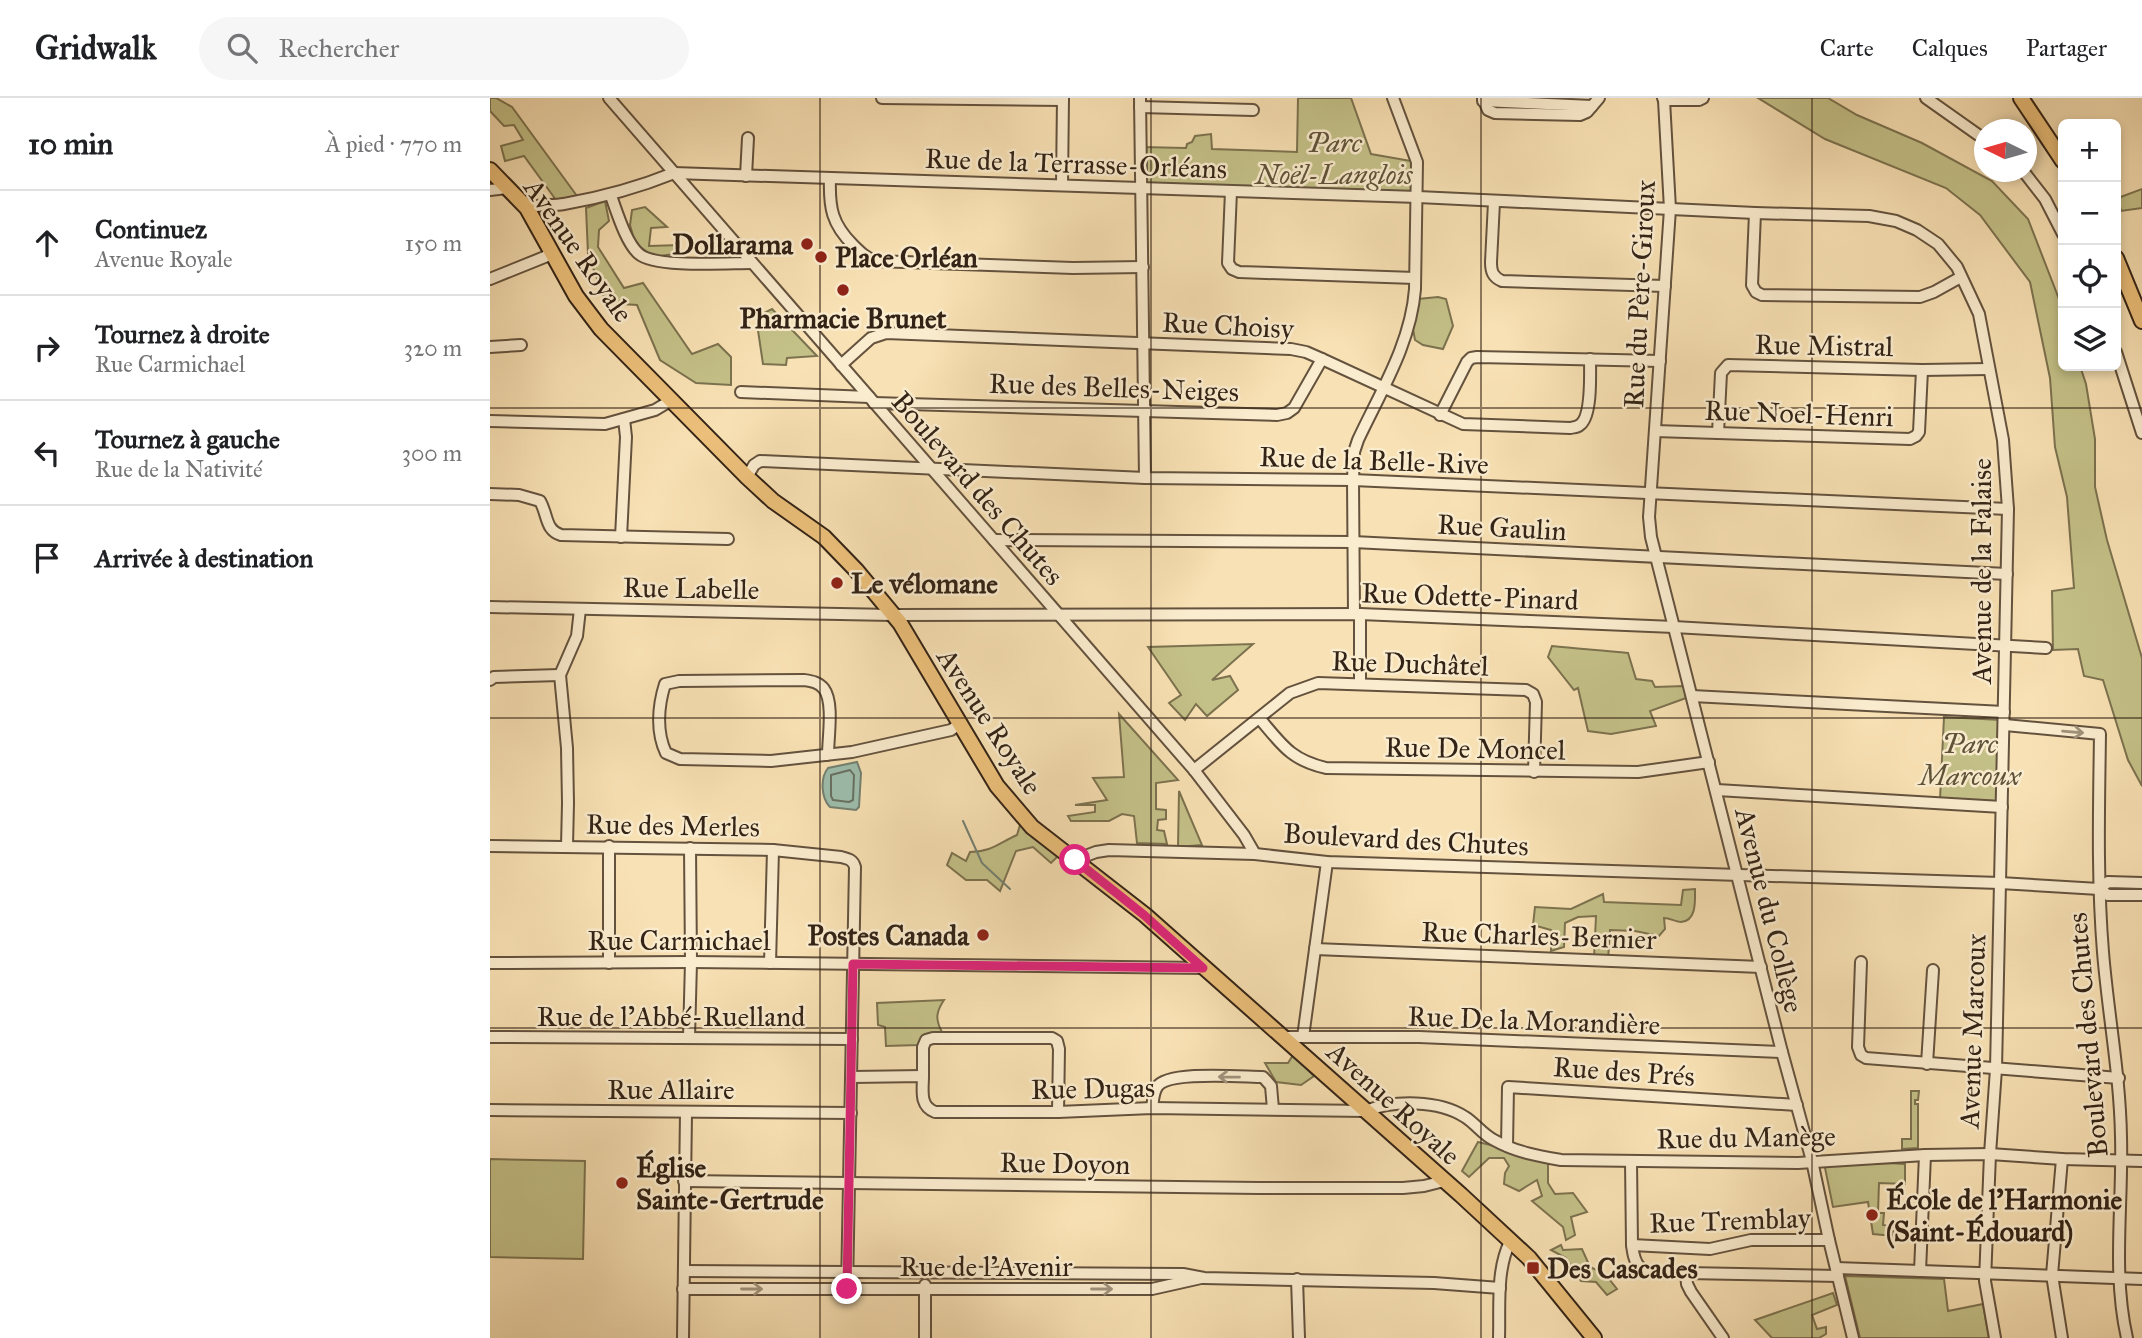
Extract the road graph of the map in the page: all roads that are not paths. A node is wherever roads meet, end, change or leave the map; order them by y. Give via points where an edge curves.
1 (609, 98) edge
2 (881, 98) edge
3 (890, 98) edge
4 (1393, 98) edge
5 (1703, 98) edge
6 (1926, 98) edge
7 (2021, 98) edge
8 (1063, 99) edge
9 (1664, 99) edge
10 (1483, 100) edge
11 (1140, 102) edge
12 (1596, 102) edge
13 (1253, 110) dead end
14 (1974, 132) edge
15 (748, 138) dead end
16 (2058, 154) edge
17 (490, 170) edge
18 (674, 173) junction
19 (746, 176) junction
20 (830, 179) junction
21 (2032, 182) edge
22 (1062, 186) junction
23 (507, 188) junction
24 (1142, 189) junction
25 (490, 190) edge
26 (1231, 191) junction
27 (611, 196) junction
28 (1418, 197) junction
29 (1494, 202) junction
30 (527, 208) junction
31 (1671, 209) junction
32 (1755, 213) junction
33 (2058, 224) edge
34 (552, 254) junction
35 (752, 263) junction
36 (1143, 267) junction
37 (2121, 270) edge
38 (1961, 277) junction
39 (1415, 278) junction
40 (490, 279) edge
41 (1665, 286) junction
42 (2142, 321) edge
43 (1144, 343) junction
44 (521, 345) dead end
45 (490, 347) edge
46 (1322, 359) junction
47 (1590, 359) junction
48 (1660, 361) junction
49 (841, 365) junction
50 (2121, 368) edge
51 (1989, 369) junction
52 (1922, 370) junction
53 (1382, 388) junction
54 (741, 392) dead end
55 (872, 400) junction
56 (670, 401) junction
57 (1144, 411) junction
58 (1440, 415) junction
59 (624, 419) junction
60 (490, 421) edge
61 (1655, 430) junction
62 (1718, 433) junction
63 (2142, 433) edge
64 (932, 469) junction
65 (747, 477) junction
66 (1145, 478) junction
67 (1353, 480) junction
68 (490, 494) edge
69 (1650, 494) junction
70 (2008, 509) junction
71 (621, 537) junction
72 (728, 540) dead end
73 (994, 540) junction
74 (1353, 542) junction
75 (1656, 557) junction
76 (2007, 574) junction
77 (490, 607) edge
78 (580, 609) junction
79 (1357, 614) junction
80 (892, 615) junction
81 (1060, 616) junction
82 (1674, 626) junction
83 (2006, 646) junction
84 (2046, 648) dead end
85 (560, 675) junction
86 (490, 680) edge
87 (1360, 683) junction
88 (1692, 696) junction
89 (2004, 712) junction
90 (1260, 719) junction
91 (961, 723) junction
92 (2005, 725) junction
93 (828, 755) junction
94 (1709, 762) junction
95 (1194, 770) junction
96 (1534, 772) junction
97 (1717, 790) junction
98 (2001, 807) junction
99 (490, 845) edge
100 (567, 846) junction
101 (609, 846) junction
102 (690, 848) junction
103 (773, 850) junction
104 (1255, 855) junction
105 (1075, 860) junction
106 (1327, 862) junction
107 (1738, 874) junction
108 (2000, 883) junction
109 (2142, 883) edge
110 (2098, 888) junction
111 (2142, 895) edge
112 (1315, 950) junction
113 (490, 962) edge
114 (691, 962) junction
115 (1861, 962) dead end
116 (609, 963) junction
117 (770, 963) junction
118 (853, 964) junction
119 (1761, 967) junction
120 (1203, 968) junction
121 (1933, 970) dead end
122 (490, 1037) edge
123 (1283, 1037) junction
124 (1303, 1037) junction
125 (689, 1038) junction
126 (852, 1040) junction
127 (1782, 1052) junction
128 (1927, 1064) junction
129 (1996, 1069) junction
130 (923, 1076) junction
131 (852, 1077) junction
132 (2119, 1078) junction
133 (1797, 1105) junction
134 (1152, 1108) junction
135 (1273, 1109) junction
136 (490, 1110) edge
137 (1366, 1111) junction
138 (687, 1112) junction
139 (1058, 1112) junction
140 (851, 1113) junction
141 (1507, 1146) junction
142 (1990, 1154) junction
143 (1925, 1155) junction
144 (2062, 1159) junction
145 (2121, 1160) junction
146 (1631, 1161) junction
147 (1812, 1161) junction
148 (2142, 1161) edge
149 (684, 1181) junction
150 (1444, 1181) junction
151 (849, 1182) junction
152 (1829, 1240) junction
153 (1510, 1242) junction
154 (1632, 1245) junction
155 (684, 1271) junction
156 (847, 1271) junction
157 (1920, 1271) junction
158 (1837, 1272) junction
159 (925, 1273) junction
160 (1686, 1273) junction
161 (1986, 1273) junction
162 (2052, 1275) junction
163 (1204, 1278) junction
164 (2120, 1278) junction
165 (1297, 1279) junction
166 (2142, 1279) edge
167 (683, 1289) junction
168 (847, 1289) junction
169 (925, 1289) junction
170 (1500, 1289) junction
171 (683, 1338) edge
172 (925, 1338) edge
173 (1299, 1338) edge
174 (1499, 1338) edge
175 (1594, 1338) edge
176 (1723, 1338) edge
177 (1853, 1338) edge
178 (1995, 1338) edge
179 (2062, 1338) edge
180 (2127, 1338) edge

1 - 18 street, Boulevard des Chutes
2 - 3 street
3 - 8 street
4 - 28 street via 1417,162
5 - 9 street
6 - 14 street
7 - 16 main road
8 - 22 street
9 - 31 street, Rue du Père-Giroux
10 - 12 street via 1495,113 1580,115
11 - 13 street
11 - 24 street
15 - 19 street
17 - 23 main road, Avenue Royale
18 - 19 street, Rue de la Terrasse-Orléans
18 - 27 street, Rue de la Terrasse-Orléans
18 - 35 street, Boulevard des Chutes
19 - 20 street, Rue de la Terrasse-Orléans
20 - 22 street, Rue de la Terrasse-Orléans
20 - 36 street via 835,223 861,253 875,261
21 - 33 street
22 - 24 street, Rue de la Terrasse-Orléans
23 - 25 street
23 - 30 main road, Avenue Royale
24 - 26 street, Rue de la Terrasse-Orléans
24 - 36 street
26 - 28 street, Rue de la Terrasse-Orléans
26 - 39 street via 1228,263 1238,272
27 - 30 street, Rue de la Terrasse-Orléans
27 - 35 street via 631,245 649,261
28 - 29 street, Rue de la Terrasse-Orléans
28 - 39 street
29 - 31 street, Rue de la Terrasse-Orléans
29 - 41 street via 1491,262 1495,278
30 - 34 main road, Avenue Royale
31 - 32 street, Avenue de la Falaise
31 - 41 street, Rue du Père-Giroux
32 - 38 street, Avenue de la Falaise via 1869,216 1896,222 1938,244
32 - 38 street via 1752,285 1762,295 1920,297
34 - 40 street
34 - 56 main road, Avenue Royale via 601,329
35 - 49 street, Boulevard des Chutes
36 - 43 street
37 - 42 main road
38 - 51 street, Avenue de la Falaise via 1979,314
39 - 53 street via 1410,324
41 - 48 street, Rue du Père-Giroux
43 - 46 street, Rue Choisy via 1292,349
43 - 49 street, Rue Choisy via 887,333 871,338
43 - 57 street
44 - 45 street
46 - 53 street, Rue Choisy
46 - 57 street, Rue des Belles-Neiges via 1287,413
47 - 48 street
47 - 58 street via 1471,358
47 - 58 street, Rue Choisy via 1587,413 1578,426 1469,426
48 - 61 street, Rue du Père-Giroux
49 - 55 street, Boulevard des Chutes
50 - 63 street
51 - 52 street, Rue Mistral
51 - 70 street, Avenue de la Falaise via 2003,440
52 - 62 street, Rue Mistral via 1728,365 1721,373
52 - 62 street, Rue Noel-Henri via 1919,432 1910,439
53 - 58 street, Rue Choisy
53 - 67 street via 1357,440
54 - 55 street, Rue des Belles-Neiges
55 - 57 street, Rue des Belles-Neiges
55 - 64 street, Boulevard des Chutes
56 - 59 street
56 - 65 main road, Avenue Royale
57 - 66 street
59 - 60 street via 605,424
59 - 71 street
61 - 62 street, Rue Noel-Henri
61 - 69 street, Rue du Père-Giroux
64 - 65 street, Rue de la Belle-Rive via 760,461
64 - 66 street, Rue de la Belle-Rive
64 - 73 street, Boulevard des Chutes
65 - 80 main road, Avenue Royale via 824,537
66 - 67 street, Rue de la Belle-Rive
67 - 69 street, Rue de la Belle-Rive
67 - 74 street
68 - 71 street via 540,501 553,533
69 - 70 street, Rue de la Belle-Rive
69 - 75 street, Avenue du Collège via 1648,517
70 - 76 street, Avenue de la Falaise
71 - 72 street
73 - 74 street, Rue Gaulin
73 - 81 street, Boulevard des Chutes
74 - 75 street, Rue Gaulin
74 - 79 street
75 - 76 street, Rue Gaulin
75 - 82 street, Avenue du Collège
76 - 83 street, Avenue de la Falaise
77 - 78 street, Rue Labelle
78 - 80 street, Rue Labelle
78 - 85 street via 577,636
79 - 81 street, Rue Odette-Pinard
79 - 82 street, Rue Odette-Pinard
79 - 87 street
80 - 81 street, Rue Odette-Pinard
80 - 91 main road, Avenue Royale
81 - 95 street, Boulevard des Chutes
82 - 83 street, Rue Odette-Pinard
82 - 88 street, Avenue du Collège
83 - 84 street, Rue Odette-Pinard
83 - 89 street, Avenue de la Falaise
85 - 86 street
85 - 100 street via 567,748
87 - 90 street, Rue Duchâtel via 1318,682 1303,687
87 - 96 street, Rue Duchâtel via 1526,690 1536,702
88 - 89 street
88 - 94 street, Avenue du Collège
89 - 92 street, Avenue de la Falaise
90 - 95 street, Rue Duchâtel
90 - 96 street, Rue De Moncel via 1295,757 1326,768
91 - 93 street via 951,730
91 - 105 main road, Avenue Royale via 997,786 1032,827
92 - 98 street, Avenue Marcoux
92 -> 110 street via 2100,734
93 - 93 street via 771,761 680,759 666,753 660,741 660,700 665,684 814,681 829,702
94 - 96 street, Rue De Moncel via 1638,772
94 - 97 street, Avenue du Collège
95 - 104 street, Boulevard des Chutes
97 - 98 street
97 - 107 street, Avenue du Collège
98 - 108 street, Avenue Marcoux
99 - 100 street, Rue des Merles
100 - 101 street, Rue des Merles
101 - 102 street, Rue des Merles
101 - 116 street
102 - 103 street, Rue des Merles
102 - 114 street
103 - 117 street
103 - 118 street, Rue des Merles via 854,862
104 - 105 street via 1109,850
104 - 106 street, Boulevard des Chutes
105 - 120 main road, Avenue Royale
106 - 107 street, Boulevard des Chutes
106 - 112 street
107 - 108 street, Boulevard des Chutes
107 - 119 street, Avenue du Collège
108 - 110 street, Boulevard des Chutes
108 - 129 street, Avenue Marcoux
109 - 110 street via 2108,881
110 - 111 street via 2108,895
110 - 132 street, Boulevard des Chutes
112 - 119 street, Rue Charles-Bernier
112 - 124 street
113 - 116 street, Rue Carmichael
114 - 116 street, Rue Carmichael
114 - 117 street, Rue Carmichael
114 - 125 street
115 - 128 street via 1861,1055
117 - 118 street, Rue Carmichael
118 - 120 street, Rue Carmichael
118 - 126 street
119 - 127 street, Avenue du Collège
120 - 123 main road, Avenue Royale
121 - 128 street
122 - 125 street, Rue de l'Abbé-Ruelland
123 - 124 street, Rue De la Morandière
123 - 137 main road, Avenue Royale
124 - 127 street, Rue De la Morandière via 1419,1037
125 - 126 street, Rue de l'Abbé-Ruelland
126 - 131 street
127 - 133 street, Avenue du Collège
128 - 129 street
129 - 132 street
129 - 142 street, Avenue Marcoux
130 - 131 street
130 - 139 street, Rue Dugas via 923,1102 934,1112
130 - 139 street, Rue Dugas via 926,1040 1052,1038 1059,1049
131 - 140 street
132 - 145 street, Boulevard des Chutes
133 - 141 street, Rue des Prés via 1508,1087
133 - 147 street, Avenue du Collège
134 - 135 street, Rue Dugas
135 -> 134 street via 1271,1086 1263,1077 1226,1076 1163,1081 1156,1088
134 - 139 street, Rue Dugas
135 - 137 street, Rue Dugas
136 - 138 street, Rue Allaire
137 - 141 street, Rue du Manège via 1392,1103 1451,1110
137 - 150 main road, Avenue Royale
138 - 140 street, Rue Allaire
138 - 149 street
140 - 151 street
141 - 146 street, Rue du Manège via 1561,1160
142 - 143 street, Rue du Manège
142 - 144 street, Rue du Manège
142 - 161 street, Avenue Marcoux
143 - 147 street, Rue du Manège
143 - 157 street
144 - 145 street, Rue du Manège
144 - 162 street
145 - 148 street, Rue du Manège
145 - 164 street, Boulevard des Chutes
146 - 147 street, Rue du Manège
146 - 154 street
147 - 152 street, Avenue du Collège
149 - 151 street, Rue Doyon
149 - 155 street
150 - 151 street, Rue Doyon via 1403,1188
150 - 153 main road, Avenue Royale
151 - 156 street
152 - 154 street, Rue Tremblay via 1751,1240 1710,1249
152 - 158 street, Avenue du Collège
153 - 170 street via 1504,1253
153 - 175 main road, Avenue Royale via 1529,1258
154 - 160 street via 1639,1266
155 - 156 street, Rue de l'Avenir
155 - 167 street
156 - 159 street, Rue de l'Avenir
156 - 168 street
157 - 158 street
157 - 161 street
158 - 160 street
158 - 177 street, Avenue du Collège
159 - 163 street, Rue de l'Avenir via 1183,1274
159 - 169 street
160 - 176 street via 1686,1284
161 - 162 street
161 - 178 street, Avenue Marcoux
162 - 164 street
162 - 179 street
163 - 165 street, Rue de l'Avenir
169 -> 163 street, Rue de l'Avenir via 1152,1289
164 - 166 street
164 - 180 street, Boulevard des Chutes
165 - 170 street, Rue de l'Avenir
165 - 173 street
167 -> 168 street, Rue de l'Avenir
167 - 171 street
168 - 169 street, Rue de l'Avenir
169 - 172 street
170 - 174 street

